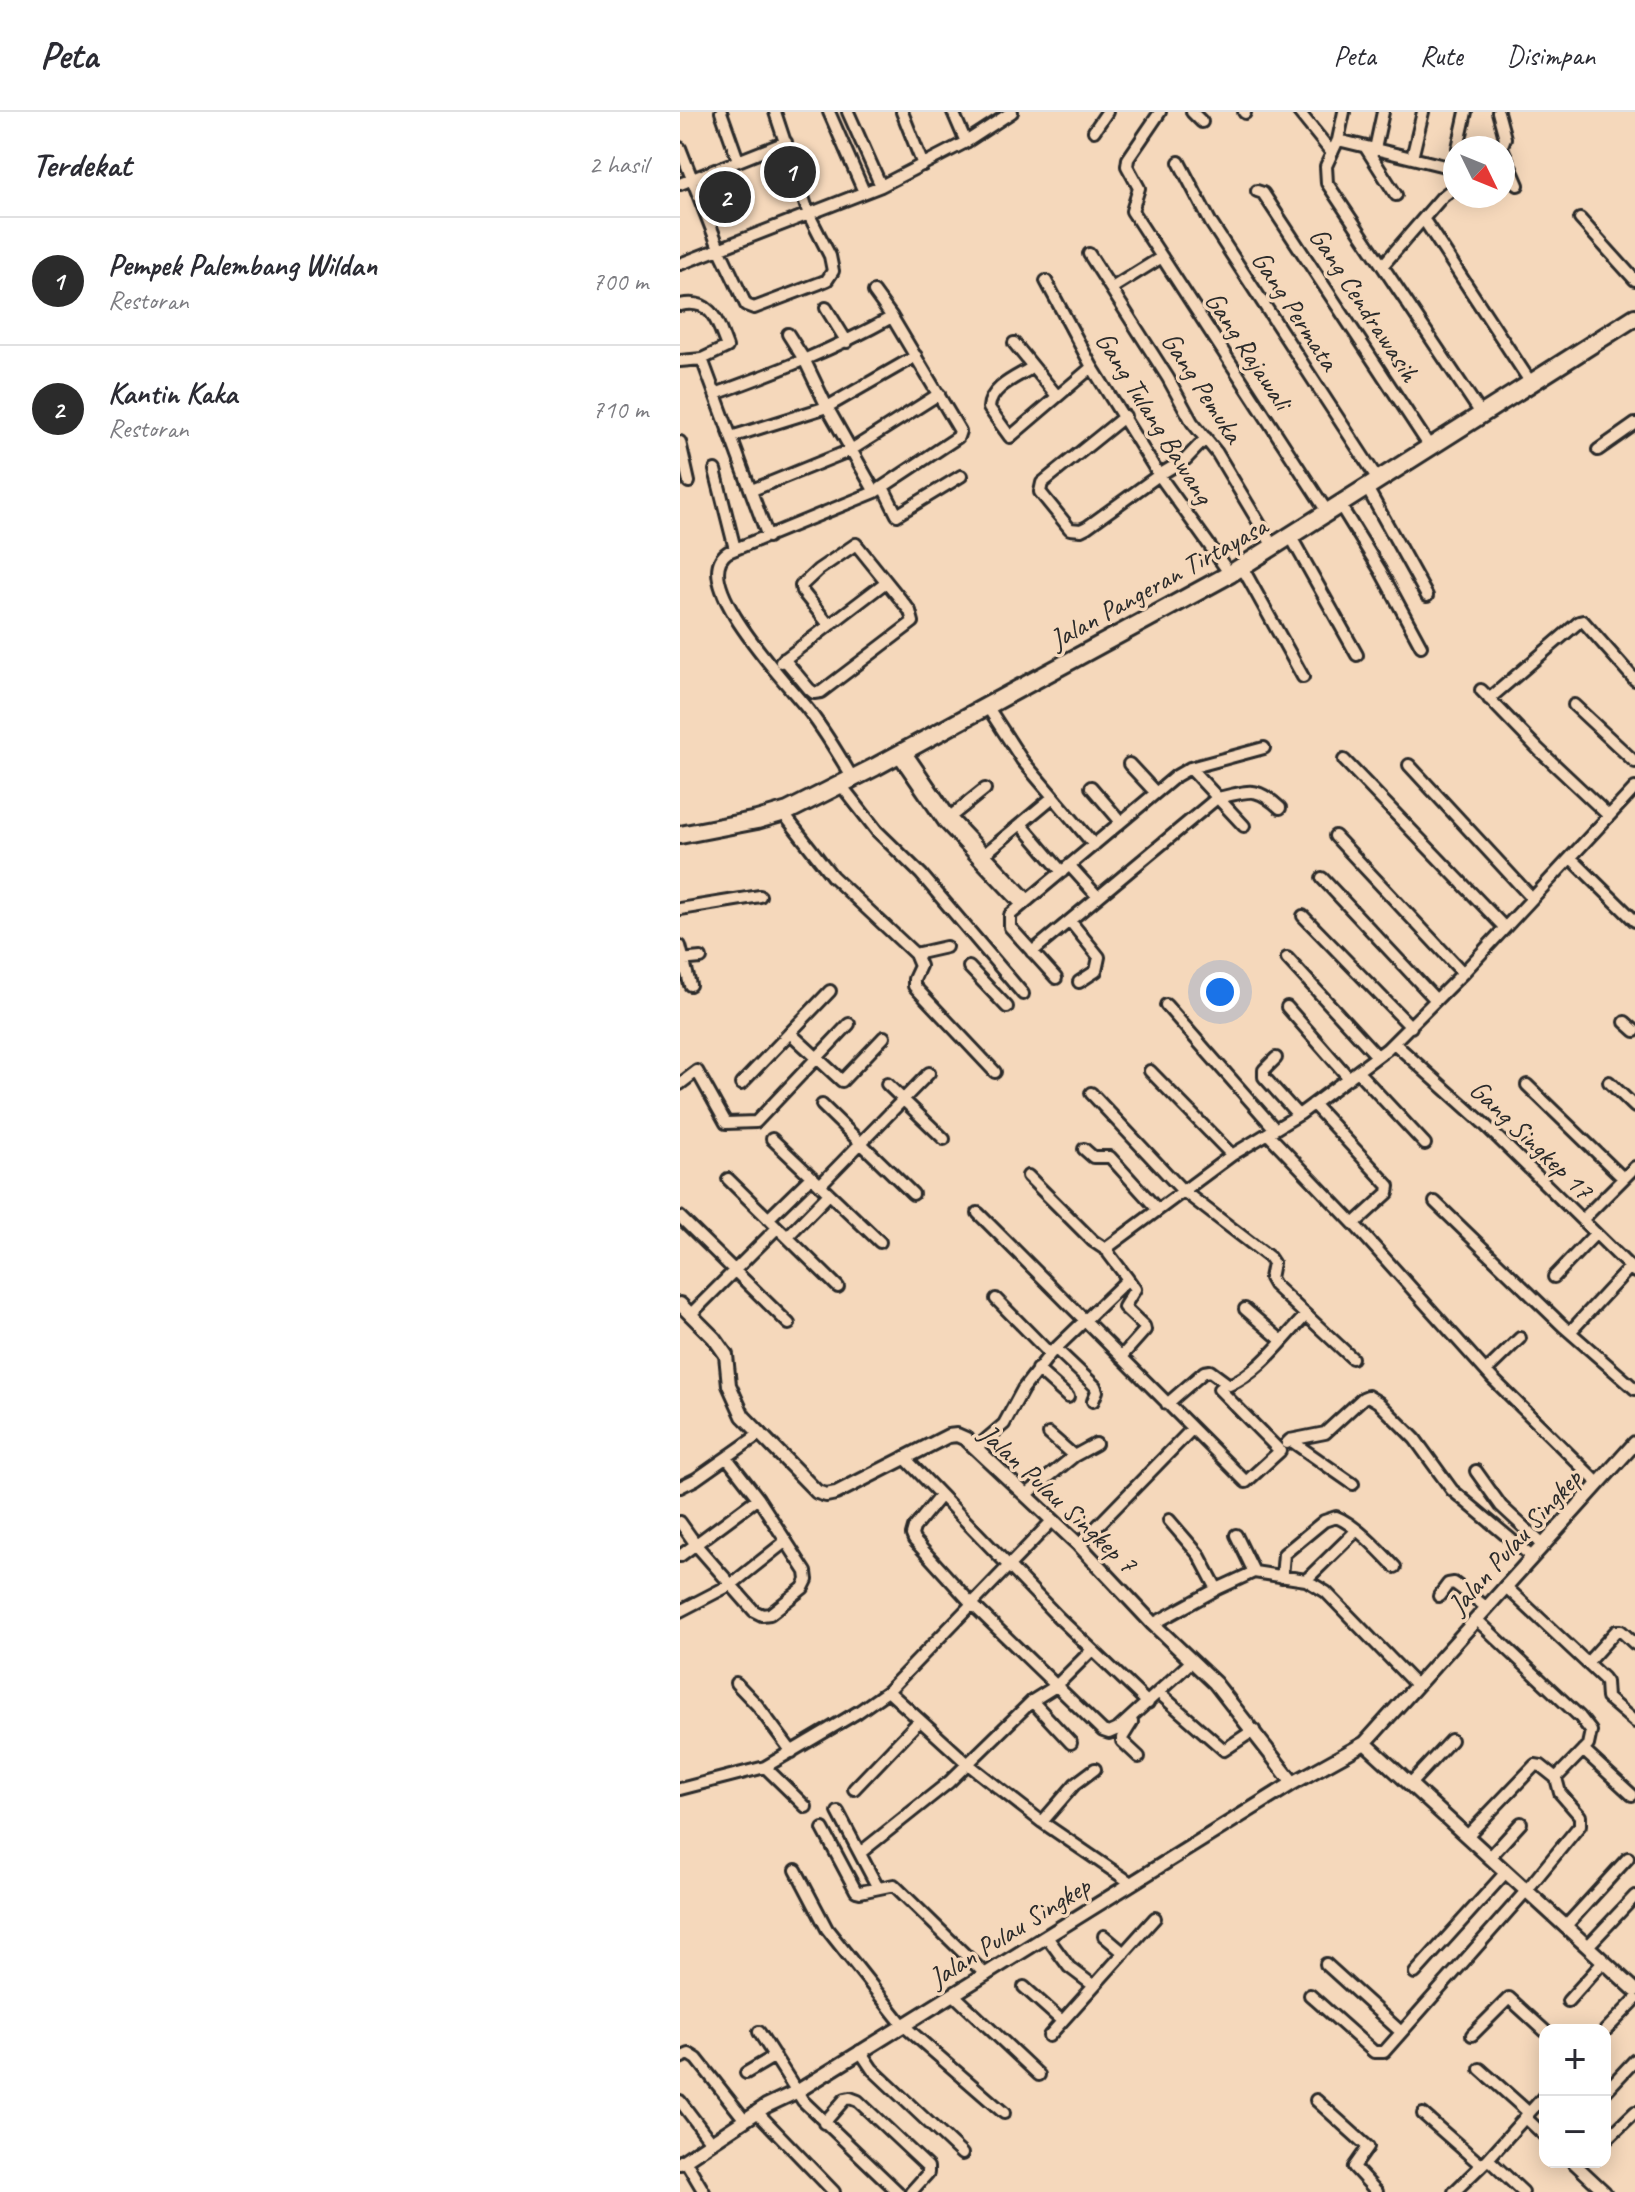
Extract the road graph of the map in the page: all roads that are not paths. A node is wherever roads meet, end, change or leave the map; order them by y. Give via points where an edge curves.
1 (721, 112) edge
2 (775, 112) edge
3 (829, 112) edge
4 (848, 112) edge
5 (902, 112) edge
6 (953, 112) edge
7 (1107, 112) edge
8 (1160, 112) edge
9 (1192, 112) edge
10 (1344, 112) edge
11 (1383, 112) edge
12 (1423, 112) edge
13 (1466, 112) edge
14 (1498, 112) edge
15 (1007, 113) edge
16 (1301, 113) edge
17 (1202, 122) dead end
18 (1094, 131) dead end
19 (1461, 136) edge
20 (1504, 136) edge
21 (1338, 140) junction
22 (786, 142) junction
23 (966, 142) junction
24 (680, 148) edge
25 (1370, 149) junction
26 (1332, 153) junction
27 (1412, 158) junction
28 (738, 160) junction
29 (1179, 162) dead end
30 (923, 165) junction
31 (1443, 166) edge
32 (1515, 178) edge
33 (693, 179) junction
34 (680, 184) edge
35 (1518, 185) dead end
36 (881, 186) junction
37 (1257, 191) dead end
38 (864, 192) junction
39 (1396, 195) dead end
40 (1443, 196) edge
41 (809, 215) junction
42 (1580, 219) dead end
43 (1424, 220) junction
44 (719, 248) junction
45 (1089, 254) dead end
46 (1162, 257) junction
47 (680, 264) edge
48 (1383, 265) junction
49 (1635, 280) edge
50 (1046, 281) dead end
51 (1112, 288) junction
52 (874, 292) dead end
53 (680, 305) edge
54 (826, 308) dead end
55 (892, 317) junction
56 (1633, 323) edge
57 (788, 334) dead end
58 (847, 342) junction
59 (1014, 343) dead end
60 (916, 356) junction
61 (702, 359) junction
62 (680, 361) edge
63 (805, 361) junction
64 (1033, 367) junction
65 (1092, 367) junction
66 (1531, 383) junction
67 (715, 394) junction
68 (939, 394) junction
69 (1057, 396) junction
70 (827, 407) junction
71 (1482, 415) junction
72 (1125, 416) junction
73 (1635, 424) edge
74 (731, 437) junction
75 (1206, 438) junction
76 (680, 442) edge
77 (1430, 447) junction
78 (851, 450) junction
79 (1598, 450) dead end
80 (715, 470) dead end
81 (1159, 475) junction
82 (961, 476) dead end
83 (689, 482) dead end
84 (1373, 484) junction
85 (879, 489) junction
86 (752, 490) junction
87 (1334, 509) junction
88 (768, 537) junction
89 (1291, 537) junction
90 (1274, 548) junction
91 (735, 549) junction
92 (1236, 571) junction
93 (886, 582) junction
94 (1427, 596) dead end
95 (829, 625) junction
96 (1421, 646) dead end
97 (1357, 655) dead end
98 (784, 659) junction
99 (773, 668) junction
100 (1303, 677) dead end
101 (1635, 680) edge
102 (1481, 690) dead end
103 (1489, 699) junction
104 (1574, 705) dead end
105 (987, 706) junction
106 (1264, 748) dead end
107 (902, 753) junction
108 (1344, 760) dead end
109 (1635, 762) edge
110 (1129, 764) dead end
111 (1409, 765) dead end
112 (1190, 768) junction
113 (847, 782) junction
114 (1091, 787) dead end
115 (1635, 788) edge
116 (985, 789) dead end
117 (1155, 792) junction
118 (1053, 797) junction
119 (1217, 798) junction
120 (1280, 808) dead end
121 (783, 813) junction
122 (1609, 816) junction
123 (947, 819) junction
124 (1121, 822) junction
125 (1021, 824) junction
126 (1244, 826) dead end
127 (680, 835) edge
128 (1335, 836) dead end
129 (1094, 845) junction
130 (982, 856) junction
131 (1571, 858) junction
132 (1066, 869) junction
133 (1322, 878) dead end
134 (760, 896) dead end
135 (1098, 897) junction
136 (1531, 897) junction
137 (1025, 902) junction
138 (680, 909) edge
139 (1303, 916) dead end
140 (1070, 921) junction
141 (1635, 921) edge
142 (1504, 927) junction
143 (680, 946) edge
144 (946, 947) dead end
145 (1032, 952) junction
146 (915, 954) junction
147 (701, 958) dead end
148 (1287, 958) dead end
149 (681, 960) edge
150 (969, 967) dead end
151 (998, 968) junction
152 (1463, 973) junction
153 (1056, 978) dead end
154 (984, 982) junction
155 (1079, 982) dead end
156 (690, 985) dead end
157 (830, 991) dead end
158 (1023, 994) dead end
159 (1436, 1000) junction
160 (1166, 1005) dead end
161 (1007, 1007) dead end
162 (1287, 1007) dead end
163 (1625, 1022) dead end
164 (849, 1024) dead end
165 (1411, 1027) junction
166 (1635, 1031) edge
167 (790, 1033) junction
168 (884, 1037) dead end
169 (1394, 1043) junction
170 (1377, 1056) junction
171 (817, 1058) junction
172 (1276, 1058) dead end
173 (1150, 1071) dead end
174 (995, 1072) dead end
175 (929, 1073) dead end
176 (1353, 1075) junction
177 (1609, 1082) dead end
178 (680, 1084) edge
179 (741, 1084) dead end
180 (887, 1084) dead end
181 (1527, 1085) dead end
182 (1091, 1093) dead end
183 (904, 1100) junction
184 (1313, 1104) junction
185 (822, 1105) dead end
186 (1635, 1107) edge
187 (1298, 1115) junction
188 (1271, 1132) junction
189 (772, 1139) dead end
190 (944, 1139) dead end
191 (862, 1142) junction
192 (1425, 1144) dead end
193 (1084, 1149) dead end
194 (1232, 1155) junction
195 (1635, 1167) edge
196 (1028, 1176) dead end
197 (811, 1177) junction
198 (1623, 1178) junction
199 (728, 1179) dead end
200 (820, 1185) junction
201 (1182, 1190) junction
202 (829, 1194) junction
203 (913, 1194) dead end
204 (1435, 1202) dead end
205 (1158, 1210) junction
206 (978, 1213) dead end
207 (680, 1217) edge
208 (768, 1219) junction
209 (1582, 1220) junction
210 (1354, 1224) junction
211 (777, 1228) junction
212 (1595, 1234) junction
213 (787, 1237) junction
214 (880, 1242) dead end
215 (1098, 1249) junction
216 (1632, 1270) edge
217 (735, 1271) junction
218 (1554, 1277) dead end
219 (1128, 1279) junction
220 (838, 1287) dead end
221 (996, 1299) dead end
222 (680, 1304) edge
223 (1245, 1309) dead end
224 (690, 1315) junction
225 (1306, 1315) junction
226 (1084, 1321) junction
227 (789, 1324) dead end
228 (1570, 1332) junction
229 (1520, 1338) dead end
230 (1281, 1340) junction
231 (1052, 1351) junction
232 (1121, 1357) junction
233 (1352, 1358) dead end
234 (1037, 1369) junction
235 (1486, 1371) junction
236 (1219, 1389) dead end
237 (1635, 1389) edge
238 (1068, 1397) dead end
239 (1093, 1401) dead end
240 (1167, 1404) junction
241 (1192, 1429) junction
242 (761, 1433) junction
243 (1049, 1434) dead end
244 (1290, 1440) junction
245 (1635, 1443) edge
246 (1096, 1444) dead end
247 (976, 1448) junction
248 (1280, 1451) junction
249 (1074, 1456) junction
250 (904, 1457) junction
251 (727, 1458) junction
252 (1476, 1471) dead end
253 (1598, 1483) junction
254 (1353, 1484) dead end
255 (680, 1487) edge
256 (1026, 1495) junction
257 (940, 1496) junction
258 (758, 1498) junction
259 (1053, 1520) junction
260 (1169, 1520) dead end
261 (680, 1522) edge
262 (1356, 1531) junction
263 (1236, 1535) dead end
264 (786, 1541) junction
265 (1079, 1545) junction
266 (1543, 1545) junction
267 (697, 1546) junction
268 (680, 1556) edge
269 (1532, 1557) junction
270 (1009, 1567) junction
271 (1395, 1567) dead end
272 (1254, 1572) junction
273 (1282, 1577) junction
274 (1306, 1580) junction
275 (732, 1584) junction
276 (1505, 1586) junction
277 (1217, 1589) junction
278 (1439, 1596) dead end
279 (972, 1604) junction
280 (1486, 1607) junction
281 (680, 1611) edge
282 (1476, 1619) junction
283 (1153, 1624) junction
284 (1635, 1644) edge
285 (1092, 1650) junction
286 (1191, 1662) junction
287 (1587, 1663) junction
288 (736, 1683) dead end
289 (1056, 1686) junction
290 (1417, 1686) junction
291 (888, 1691) junction
292 (1159, 1693) junction
293 (1032, 1701) junction
294 (1144, 1707) junction
295 (920, 1720) junction
296 (1635, 1722) edge
297 (1254, 1730) junction
298 (1451, 1740) dead end
299 (1071, 1743) dead end
300 (1365, 1743) junction
301 (1583, 1750) junction
302 (792, 1752) junction
303 (1139, 1757) dead end
304 (968, 1764) junction
305 (765, 1767) junction
306 (1095, 1769) dead end
307 (1556, 1778) junction
308 (1293, 1783) junction
309 (1411, 1783) junction
310 (680, 1789) edge
311 (854, 1789) dead end
312 (1632, 1795) dead end
313 (806, 1807) dead end
314 (838, 1812) dead end
315 (1042, 1822) junction
316 (1521, 1823) dead end
317 (823, 1829) dead end
318 (1468, 1835) junction
319 (860, 1853) junction
320 (1490, 1857) junction
321 (1628, 1858) dead end
322 (796, 1870) dead end
323 (1506, 1872) junction
324 (1131, 1883) junction
325 (878, 1888) junction
326 (1526, 1891) junction
327 (1635, 1896) edge
328 (1155, 1918) dead end
329 (1565, 1927) junction
330 (1104, 1936) dead end
331 (1047, 1937) junction
332 (1588, 1946) junction
333 (1124, 1953) junction
334 (1604, 1961) junction
335 (1326, 1964) dead end
336 (1415, 1973) dead end
337 (986, 1975) junction
338 (1094, 1986) junction
339 (1024, 1987) dead end
340 (1635, 1990) edge
341 (953, 1994) junction
342 (1310, 1995) dead end
343 (1635, 2000) edge
344 (1568, 2001) dead end
345 (1062, 2021) junction
346 (903, 2025) junction
347 (1611, 2025) edge
348 (1539, 2026) edge
349 (759, 2032) dead end
350 (1401, 2032) junction
351 (1472, 2035) dead end
352 (1049, 2036) dead end
353 (860, 2051) junction
354 (685, 2056) edge
355 (775, 2056) junction
356 (1635, 2060) edge
357 (1480, 2069) dead end
358 (746, 2073) dead end
359 (1039, 2075) dead end
360 (1611, 2086) edge
361 (798, 2091) junction
362 (1544, 2096) edge
363 (1316, 2100) dead end
364 (680, 2101) edge
365 (757, 2112) junction
366 (1635, 2112) edge
367 (1004, 2113) dead end
368 (1423, 2114) dead end
369 (1527, 2114) junction
370 (745, 2120) junction
371 (824, 2123) junction
372 (1539, 2129) edge
373 (1611, 2135) edge
374 (711, 2142) junction
375 (962, 2154) dead end
376 (682, 2162) edge
377 (1484, 2162) junction
378 (1579, 2168) edge
379 (1456, 2191) edge
380 (704, 2192) edge
381 (834, 2192) edge
382 (898, 2192) edge
383 (911, 2192) edge
384 (1377, 2192) edge
385 (1523, 2192) edge
386 (1605, 2192) edge

1 - 28 street
2 - 22 street
3 - 38 street
4 - 36 street
5 - 30 street
6 - 23 street
7 - 18 street
8 - 46 street, Gang Rajawali via 1127,166 1139,188 1132,211
9 - 17 street
10 - 21 street
11 - 25 street
12 - 27 street
13 - 19 street
14 - 20 street
15 - 23 street
16 - 26 street
21 - 25 street
21 - 26 street
22 - 28 street
22 - 41 street
23 - 30 street
24 - 33 street
25 - 27 street
25 - 39 street
26 - 48 street via 1327,183
27 - 31 street
28 - 33 street
29 - 84 street, Gang Permata via 1211,223
30 - 36 street
32 - 35 street
33 - 34 street
33 - 44 street
36 - 38 street
37 - 77 street, Gang Cendrawasih
38 - 41 street
40 - 43 street
41 - 44 street
41 - 44 street via 830,256 831,276 754,308 746,305
42 - 49 street
43 - 48 street
43 - 66 street
44 - 47 street
45 - 51 street, Gang Pemuka
46 - 51 street
46 - 87 street, Gang Rajawali
48 - 71 street
50 - 65 street, Gang Tulang Bawang
51 - 75 street, Gang Pemuka
52 - 55 street
53 - 61 street via 704,305 724,339 727,347
54 - 58 street
55 - 58 street
55 - 60 street
56 - 66 main road, Jalan Pangeran Tirtayasa
57 - 63 street
58 - 63 street
59 - 64 street
60 - 68 street
60 - 70 street
61 - 62 street
61 - 67 street
63 - 67 street
63 - 70 street
64 - 69 street
64 - 69 street via 991,398 989,408 1010,437
65 - 69 street
65 - 72 street, Gang Tulang Bawang
66 - 71 main road, Jalan Pangeran Tirtayasa
67 - 74 street
68 - 78 street
68 - 85 street via 960,431 958,437
70 - 74 street
70 - 78 street
71 - 77 main road, Jalan Pangeran Tirtayasa
72 - 81 street, Gang Tulang Bawang
72 - 81 street via 1049,476 1040,492 1070,529 1081,530
73 - 79 street
74 - 86 street
75 - 81 street via 1186,459
75 - 90 street, Gang Pemuka
76 - 83 street
77 - 84 main road, Jalan Pangeran Tirtayasa
78 - 85 street
78 - 86 street
80 - 91 street
81 - 92 street, Gang Tulang Bawang
82 - 85 street via 897,515
84 - 87 main road, Jalan Pangeran Tirtayasa
84 - 94 street, Gang Permata
85 - 88 street
86 - 88 street
87 - 89 main road, Jalan Pangeran Tirtayasa
87 - 96 street, Gang Rajawali via 1380,570
88 - 91 street
89 - 90 main road, Jalan Pangeran Tirtayasa
89 - 97 street
90 - 92 main road, Jalan Pangeran Tirtayasa
91 - 99 street via 717,564 722,590 738,623
92 - 100 street, Gang Tulang Bawang
92 - 105 main road, Jalan Pangeran Tirtayasa
93 - 95 street
93 - 95 street via 856,544 818,570 803,582 802,591
93 - 98 street via 913,616 910,626 821,692 809,689
95 - 98 street
98 - 99 street
99 - 113 street via 827,735
101 - 103 street via 1583,621
102 - 103 street
103 - 122 street
104 - 109 street
105 - 107 main road, Jalan Pangeran Tirtayasa
105 - 118 street
106 - 112 street
107 - 113 main road, Jalan Pangeran Tirtayasa
107 - 123 street
108 - 142 street
110 - 117 street
111 - 136 street
112 - 117 street
112 - 119 street
113 - 121 main road, Jalan Pangeran Tirtayasa
113 - 151 street via 877,831 921,874
114 - 124 street
115 - 122 street
116 - 123 street
117 - 124 street
118 - 125 street
118 - 129 street
119 - 120 street via 1255,790
119 - 126 street
119 - 135 street
121 - 127 main road, Jalan Pangeran Tirtayasa
121 - 146 street via 832,876
122 - 131 street
123 - 130 street
124 - 129 street
125 - 130 street
125 - 132 street
128 - 152 street
129 - 132 street
130 - 137 street
131 - 136 street
131 - 141 street
132 - 135 street
132 - 137 street
133 - 159 street
134 - 138 street
135 - 140 street
136 - 142 street
137 - 145 street via 1009,921
139 - 165 street
140 - 145 street
140 - 155 street via 1099,957 1096,971
142 - 152 street
143 - 149 street
144 - 146 street
145 - 153 street
146 - 174 street via 920,966 914,986
147 - 149 street
148 - 170 street
149 - 156 street
150 - 154 street
151 - 154 street
151 - 158 street
152 - 159 street
154 - 161 street
157 - 167 street
159 - 165 street
160 - 188 street
162 - 176 street
163 - 166 street
164 - 171 street
165 - 169 street
167 - 171 street
167 - 179 street
168 - 171 street via 842,1081
169 - 170 street
169 - 209 street, Gang Singkep 17
170 - 176 street
171 - 178 street via 756,1122 726,1123 697,1071
172 - 187 street via 1264,1077
173 - 194 street
175 - 183 street
176 - 184 street
176 - 192 street
177 - 186 street
180 - 183 street
181 - 198 street
182 - 201 street
183 - 190 street
183 - 191 street
184 - 187 street
184 - 210 street via 1389,1186 1388,1193
185 - 191 street
187 - 188 street
188 - 194 street
188 - 210 street
189 - 197 street
191 - 200 street
191 - 203 street
193 - 205 street via 1093,1157 1110,1157
194 - 201 street
195 - 198 street
196 - 215 street
197 - 200 street
197 - 208 street
198 - 209 street
199 - 208 street
200 - 202 street
201 - 205 street
201 - 225 street via 1269,1257 1271,1281
202 - 213 street
202 - 214 street
204 - 228 street
205 - 215 street
206 - 226 street
207 - 217 street
208 - 211 street
209 - 212 street, Gang Singkep 17
210 - 235 street
211 - 213 street
211 - 217 street
212 - 216 street, Gang Singkep 17
212 - 218 street
213 - 220 street
215 - 219 street
216 - 228 street
217 - 224 street
217 - 227 street
219 - 226 street
219 - 232 street via 1135,1292 1124,1307 1145,1330
221 - 231 street
222 - 224 street, Jalan Pulau Singkep 7
223 - 230 street
224 - 242 street, Jalan Pulau Singkep 7 via 726,1355 736,1405
225 - 230 street
225 - 233 street
226 - 231 street
226 - 232 street
228 - 237 street
229 - 235 street
230 - 240 street via 1237,1382 1229,1385 1204,1372
231 - 234 street
231 - 239 street via 1095,1386
232 - 240 street
234 - 238 street
234 - 247 street via 1004,1424
235 - 253 street
236 - 248 street
240 - 241 street
241 - 248 street via 1244,1481
241 - 265 street
242 - 250 street, Jalan Pulau Singkep 7 via 826,1495
242 - 251 street
243 - 249 street
244 - 248 street
244 - 254 street
244 - 269 street via 1318,1436 1363,1398 1374,1399 1415,1439 1452,1490
245 - 253 street, Jalan Pulau Singkep
246 - 249 street
247 - 250 street, Jalan Pulau Singkep 7 via 957,1435 948,1436
247 - 256 street, Jalan Pulau Singkep 7
249 - 256 street
250 - 257 street
251 - 255 street
251 - 258 street
252 - 266 street via 1501,1506
253 - 266 street, Jalan Pulau Singkep
256 - 259 street, Jalan Pulau Singkep 7
257 - 270 street
257 - 279 street via 912,1535
258 - 264 street
258 - 267 street
259 - 265 street, Jalan Pulau Singkep 7
259 - 270 street
260 - 277 street via 1199,1555
261 - 267 street
262 - 271 street
262 - 273 street via 1340,1517 1324,1521 1284,1554
262 - 274 street
263 - 272 street
264 - 275 street
264 - 275 street via 806,1572 803,1588 762,1615
265 - 283 street, Jalan Pulau Singkep 7
266 - 269 street, Jalan Pulau Singkep
267 - 268 street
267 - 275 street
269 - 276 street, Jalan Pulau Singkep
270 - 279 street
270 - 285 street
272 - 273 street
272 - 277 street
273 - 274 street
274 - 290 street via 1326,1592
275 - 281 street
276 - 280 street, Jalan Pulau Singkep
276 - 287 street
277 - 283 street
278 - 280 street via 1452,1583
279 - 289 street
279 - 291 street
280 - 282 street, Jalan Pulau Singkep
282 - 290 street, Jalan Pulau Singkep
282 - 301 street via 1588,1725 1591,1737
283 - 286 street, Jalan Pulau Singkep 7
284 - 287 street via 1616,1631
285 - 289 street
285 - 294 street
286 - 292 street
286 - 297 street, Jalan Pulau Singkep 7
287 - 296 street via 1606,1682 1607,1698
288 - 302 street
289 - 293 street
289 - 294 street via 1106,1732 1118,1729
290 - 300 street, Jalan Pulau Singkep
291 - 295 street
291 - 302 street
292 - 294 street
292 - 297 street via 1224,1750
293 - 299 street
293 - 304 street
294 - 303 street via 1122,1738
295 - 304 street
295 - 311 street
297 - 308 street, Jalan Pulau Singkep 7
298 - 309 street
300 - 308 street, Jalan Pulau Singkep
300 - 309 street
301 - 307 street
301 - 312 street
302 - 305 street
304 - 315 street
304 - 319 street
305 - 310 street
305 - 313 street
306 - 315 street
307 - 318 street via 1535,1765
307 - 326 street via 1560,1793 1581,1821
308 - 324 street, Jalan Pulau Singkep
309 - 318 street
314 - 319 street
315 - 324 street
316 - 320 street
317 - 325 street via 855,1889
318 - 320 street
319 - 325 street
320 - 323 street
321 - 329 street
322 - 346 street via 827,1929
323 - 326 street
323 - 336 street
324 - 331 street, Jalan Pulau Singkep
325 - 337 street via 895,1886
326 - 329 street
326 - 350 street
327 - 332 street
328 - 333 street
329 - 332 street
330 - 333 street
331 - 337 street, Jalan Pulau Singkep
331 - 338 street via 1069,1967
332 - 334 street
333 - 338 street
334 - 340 street
334 - 344 street
335 - 350 street
337 - 341 street, Jalan Pulau Singkep
338 - 345 street
339 - 345 street
341 - 346 street, Jalan Pulau Singkep
341 - 359 street
342 - 350 street via 1374,2052 1384,2052
343 - 347 street
345 - 352 street
346 - 353 street, Jalan Pulau Singkep
346 - 367 street
348 - 351 street via 1509,1998
349 - 355 street
353 - 361 street, Jalan Pulau Singkep
353 - 375 street via 872,2069
354 - 370 street via 697,2059
355 - 358 street
355 - 361 street
356 - 360 street
357 - 369 street
361 - 365 street, Jalan Pulau Singkep
361 - 371 street
362 - 369 street
363 - 384 street via 1368,2147 1354,2167
364 - 374 street
365 - 370 street, Jalan Pulau Singkep
365 - 381 street
366 - 373 street
368 - 377 street
369 - 372 street
369 - 377 street
370 - 374 street, Jalan Pulau Singkep
371 - 382 street
371 - 383 street via 845,2099 858,2101 928,2167
374 - 376 street, Jalan Pulau Singkep
376 - 380 street
377 - 379 street
377 - 385 street
378 - 386 street

